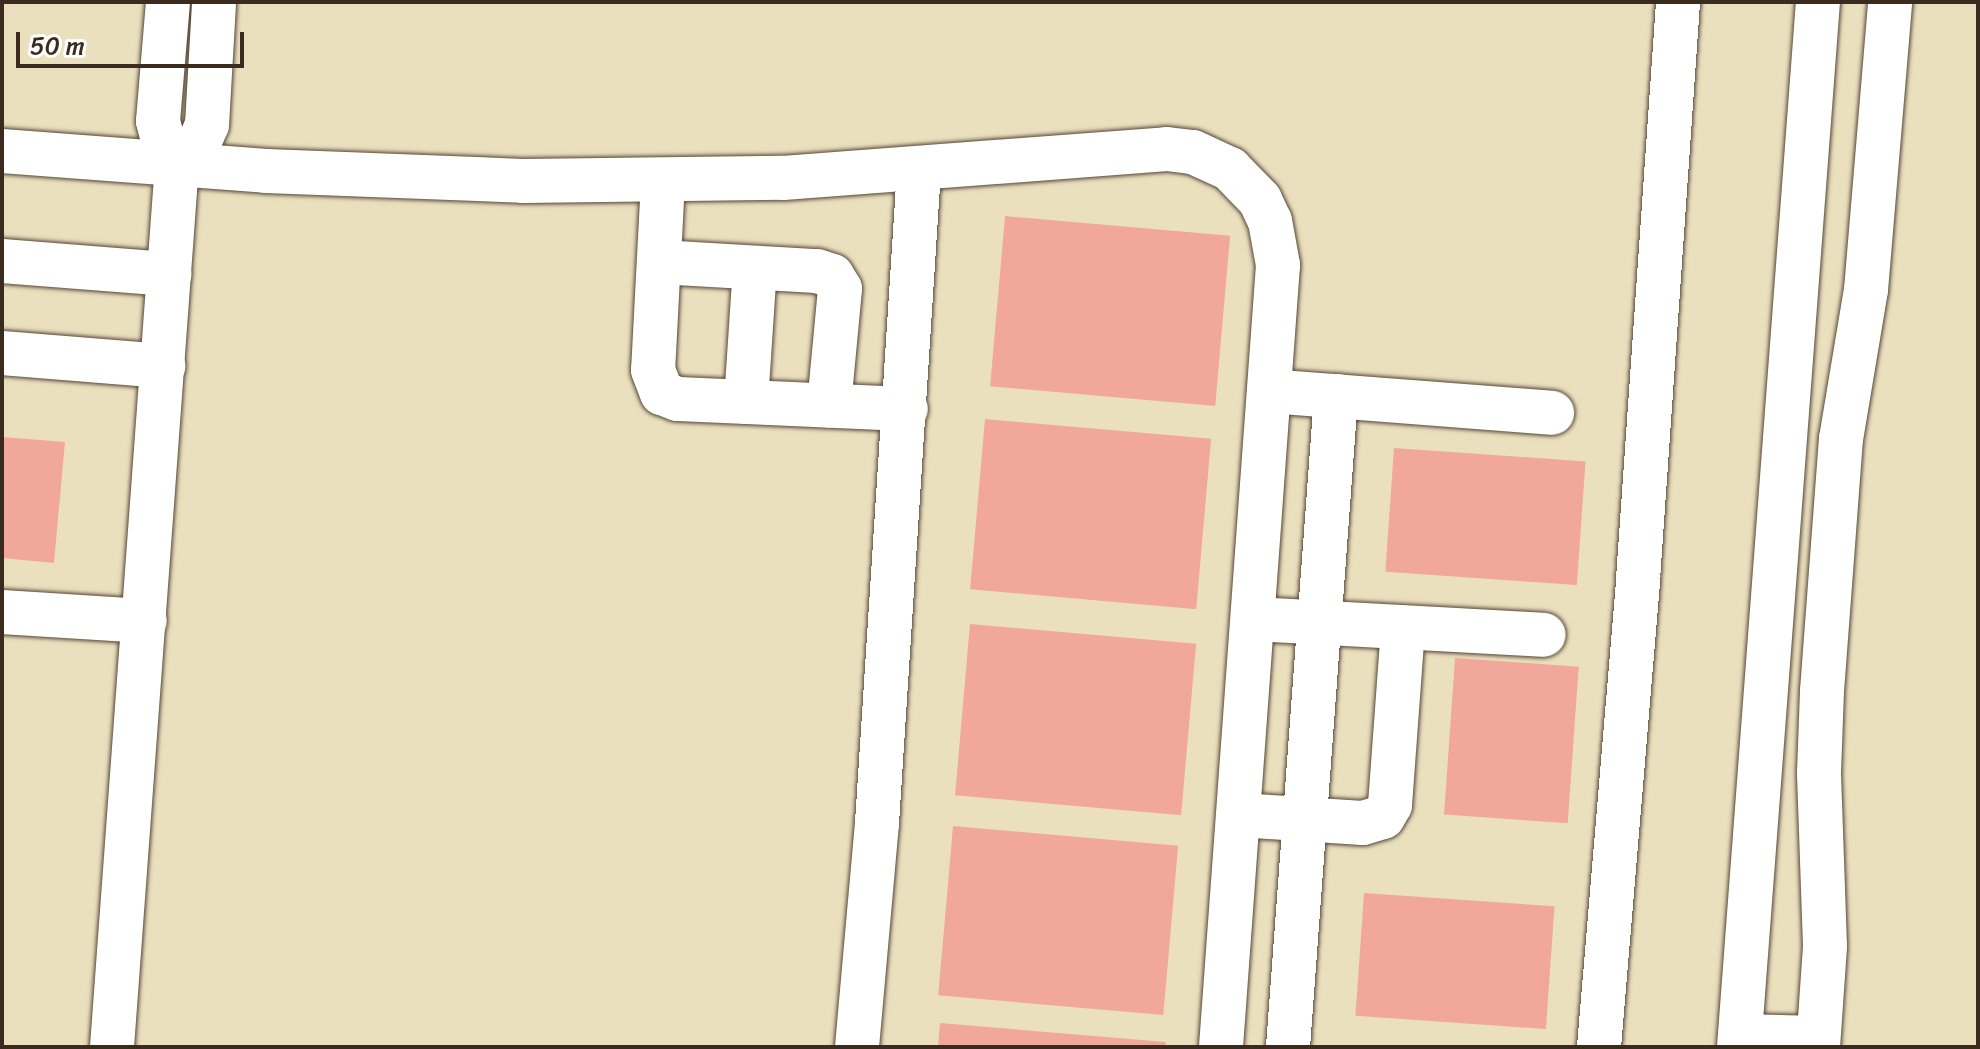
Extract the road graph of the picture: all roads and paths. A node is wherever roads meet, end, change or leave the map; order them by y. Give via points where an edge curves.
1 (168, 2) edge
2 (214, 2) edge
3 (1678, 2) edge
4 (1818, 2) edge
5 (1890, 2) edge
6 (2, 151) edge
7 (177, 164) junction
8 (919, 170) junction
9 (663, 181) junction
10 (2, 261) edge
11 (659, 262) junction
12 (755, 268) junction
13 (169, 274) junction
14 (2, 353) edge
15 (163, 366) junction
16 (1269, 391) junction
17 (1336, 396) junction
18 (746, 402) junction
19 (829, 405) junction
20 (906, 409) junction
21 (1552, 413) dead end
22 (2, 612) edge
23 (1253, 619) junction
24 (145, 621) junction
25 (1320, 622) junction
26 (1403, 627) junction
27 (1544, 635) dead end
28 (1239, 815) junction
29 (1305, 819) junction
30 (1740, 1042) edge
31 (1818, 1043) edge
32 (112, 1047) edge
33 (857, 1047) edge
34 (1221, 1047) edge
35 (1288, 1047) edge
36 (1599, 1047) edge

1 - 7 street via 158,121 164,145
2 - 7 street via 207,125 197,148
3 - 36 street
4 - 30 street
5 - 31 street via 1866,290 1841,439 1823,676 1819,773 1825,946
6 - 7 street
7 - 9 street via 394,178
7 - 13 street
8 - 9 street
8 - 16 street via 1167,149 1193,152 1230,169 1260,200 1276,242
8 - 20 street
9 - 11 street
10 - 13 street
11 - 12 street
11 - 18 street via 653,370 657,386 678,399
12 - 18 street
12 - 19 street via 825,272 837,282
13 - 15 street
14 - 15 street
15 - 24 street
16 - 17 street
16 - 23 street
17 - 21 street
17 - 25 street
18 - 19 street
19 - 20 street
20 - 33 street
22 - 24 street
23 - 25 street
23 - 28 street
24 - 32 street
25 - 26 street
25 - 29 street
26 - 27 street
26 - 29 street via 1388,811 1371,823
28 - 29 street
28 - 34 street
29 - 35 street
30 - 31 street

